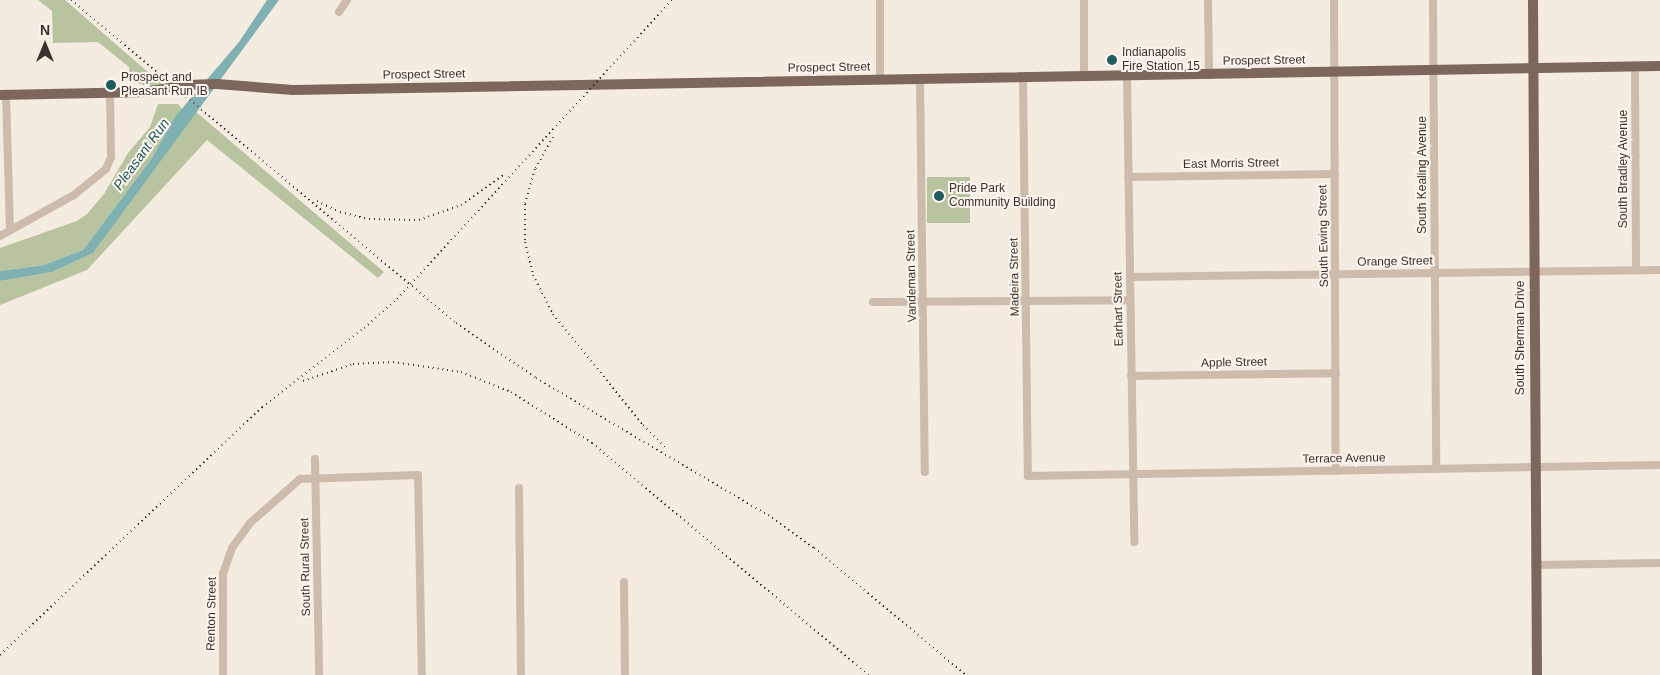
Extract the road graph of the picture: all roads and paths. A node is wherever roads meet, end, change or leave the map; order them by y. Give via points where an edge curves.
1 (347, 0) edge
2 (880, 0) edge
3 (1084, 0) edge
4 (1208, 0) edge
5 (1334, 0) edge
6 (1433, 0) edge
7 (1532, 0) edge
8 (339, 12) dead end
9 (1660, 66) edge
10 (1635, 67) junction
11 (1533, 69) junction
12 (1433, 70) junction
13 (1334, 72) junction
14 (1209, 75) junction
15 (1084, 76) junction
16 (1127, 76) junction
17 (1024, 78) junction
18 (920, 79) junction
19 (880, 80) junction
20 (110, 93) junction
21 (3, 95) edge
22 (1335, 174) junction
23 (1128, 177) junction
24 (10, 230) junction
25 (0, 236) edge
26 (1636, 270) junction
27 (1660, 270) edge
28 (1533, 272) junction
29 (1435, 273) junction
30 (1336, 275) junction
31 (1130, 278) junction
32 (1130, 300) junction
33 (923, 301) junction
34 (1027, 301) junction
35 (873, 302) dead end
36 (1336, 373) junction
37 (1131, 376) junction
38 (315, 459) dead end
39 (1660, 465) edge
40 (1534, 467) junction
41 (1436, 469) junction
42 (1336, 471) junction
43 (925, 472) dead end
44 (1133, 475) junction
45 (1028, 476) joint
46 (316, 477) junction
47 (518, 488) dead end
48 (1134, 542) dead end
49 (1660, 563) edge
50 (1535, 565) junction
51 (624, 582) dead end
52 (223, 675) edge
53 (319, 675) edge
54 (422, 675) edge
55 (521, 675) edge
56 (625, 675) edge
57 (1537, 675) edge

1 - 8 street
2 - 19 street
3 - 15 street
4 - 14 street
5 - 13 street, South Ewing Street
6 - 12 street, South Kealing Avenue
7 - 11 main road, South Sherman Drive
9 - 10 main road, Prospect Street
10 - 11 main road, Prospect Street
10 - 26 street, South Bradley Avenue
11 - 12 main road, Prospect Street
11 - 28 main road, South Sherman Drive
12 - 13 main road, Prospect Street
12 - 29 street, South Kealing Avenue
13 - 14 main road, Prospect Street
13 - 22 street, South Ewing Street
14 - 16 main road, Prospect Street
15 - 16 main road, Prospect Street
15 - 17 main road, Prospect Street
16 - 23 street, Earhart Street
17 - 18 main road, Prospect Street
17 - 34 street, Madeira Street
18 - 19 main road, Prospect Street
18 - 33 street, Vandeman Street
19 - 20 main road, Prospect Street via 293,90 194,84 160,91
20 - 21 main road, Prospect Street
20 - 24 street via 109,164 74,195
21 - 24 street
22 - 23 street, East Morris Street
22 - 30 street, South Ewing Street
23 - 31 street, Earhart Street
24 - 25 street
26 - 27 street, Orange Street
26 - 28 street, Orange Street
28 - 29 street, Orange Street
28 - 40 main road, South Sherman Drive
29 - 30 street, Orange Street
29 - 41 street, South Kealing Avenue
30 - 31 street, Orange Street
30 - 36 street, South Ewing Street
31 - 32 street, Earhart Street
32 - 34 street
32 - 37 street, Earhart Street
33 - 34 street
33 - 35 street
33 - 43 street, Vandeman Street
34 - 45 street, Madeira Street
36 - 37 street, Apple Street
36 - 42 street, South Ewing Street
37 - 44 street, Earhart Street
38 - 46 street, South Rural Street
39 - 40 street, Terrace Avenue
40 - 41 street, Terrace Avenue
40 - 50 main road, South Sherman Drive
41 - 42 street, Terrace Avenue
42 - 44 street, Terrace Avenue
44 - 45 street, Terrace Avenue
44 - 48 street, Earhart Street
46 - 52 street, Renton Street via 300,478 289,485 244,530 230,553 221,592
46 - 53 street, South Rural Street
46 - 54 street via 418,475
47 - 55 street
49 - 50 street
50 - 57 main road, South Sherman Drive
51 - 56 street

